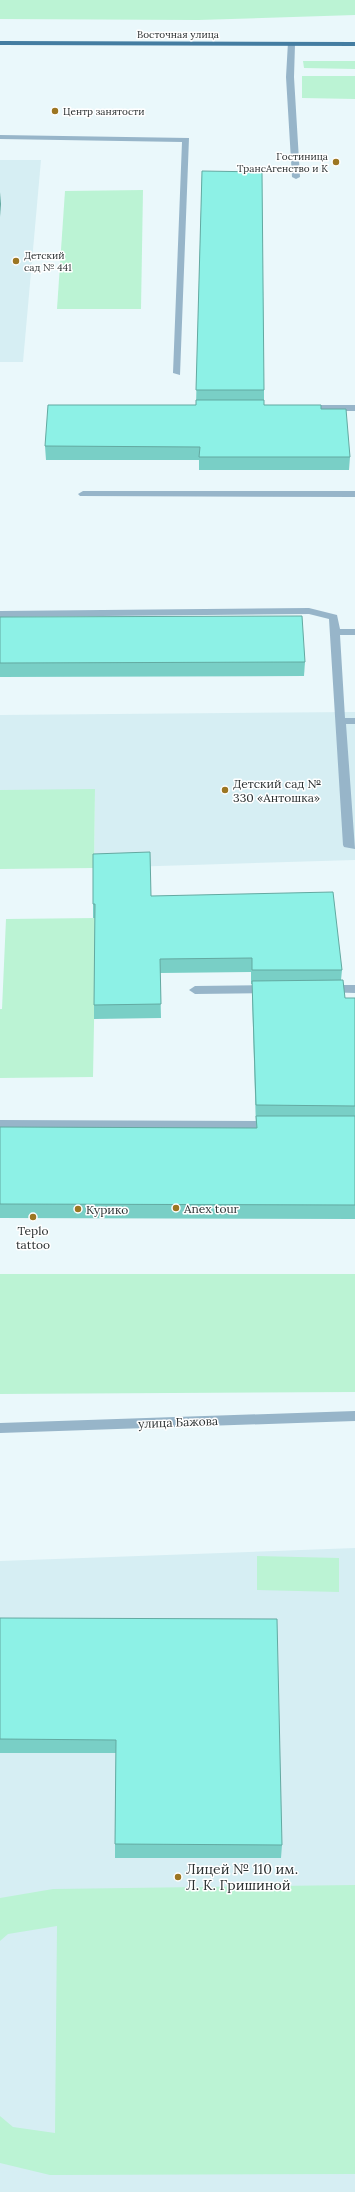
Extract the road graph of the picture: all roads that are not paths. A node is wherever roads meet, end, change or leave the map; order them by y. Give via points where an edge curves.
1 (0, 43) edge
2 (291, 44) junction
3 (355, 44) edge
4 (0, 137) edge
5 (296, 176) dead end
6 (177, 373) dead end
7 (300, 408) edge
8 (355, 408) edge
9 (83, 494) dead end
10 (355, 494) edge
11 (0, 614) edge
12 (335, 632) junction
13 (355, 632) edge
14 (340, 721) junction
15 (355, 721) edge
16 (355, 845) edge
17 (283, 989) edge
18 (315, 989) edge
19 (355, 989) edge
20 (195, 990) dead end
21 (0, 1124) edge
22 (284, 1125) edge
23 (355, 1416) edge
24 (0, 1428) edge

1 - 2 main road, Восточная улица
2 - 3 main road, Восточная улица
2 - 5 street via 290,77
4 - 6 street via 186,140
7 - 8 street
9 - 10 street
11 - 12 street via 309,611 334,617
12 - 13 street
12 - 14 street
14 - 15 street
14 - 16 street via 348,845
17 - 20 street
18 - 19 street
21 - 22 street
23 - 24 street, улица Бажова

